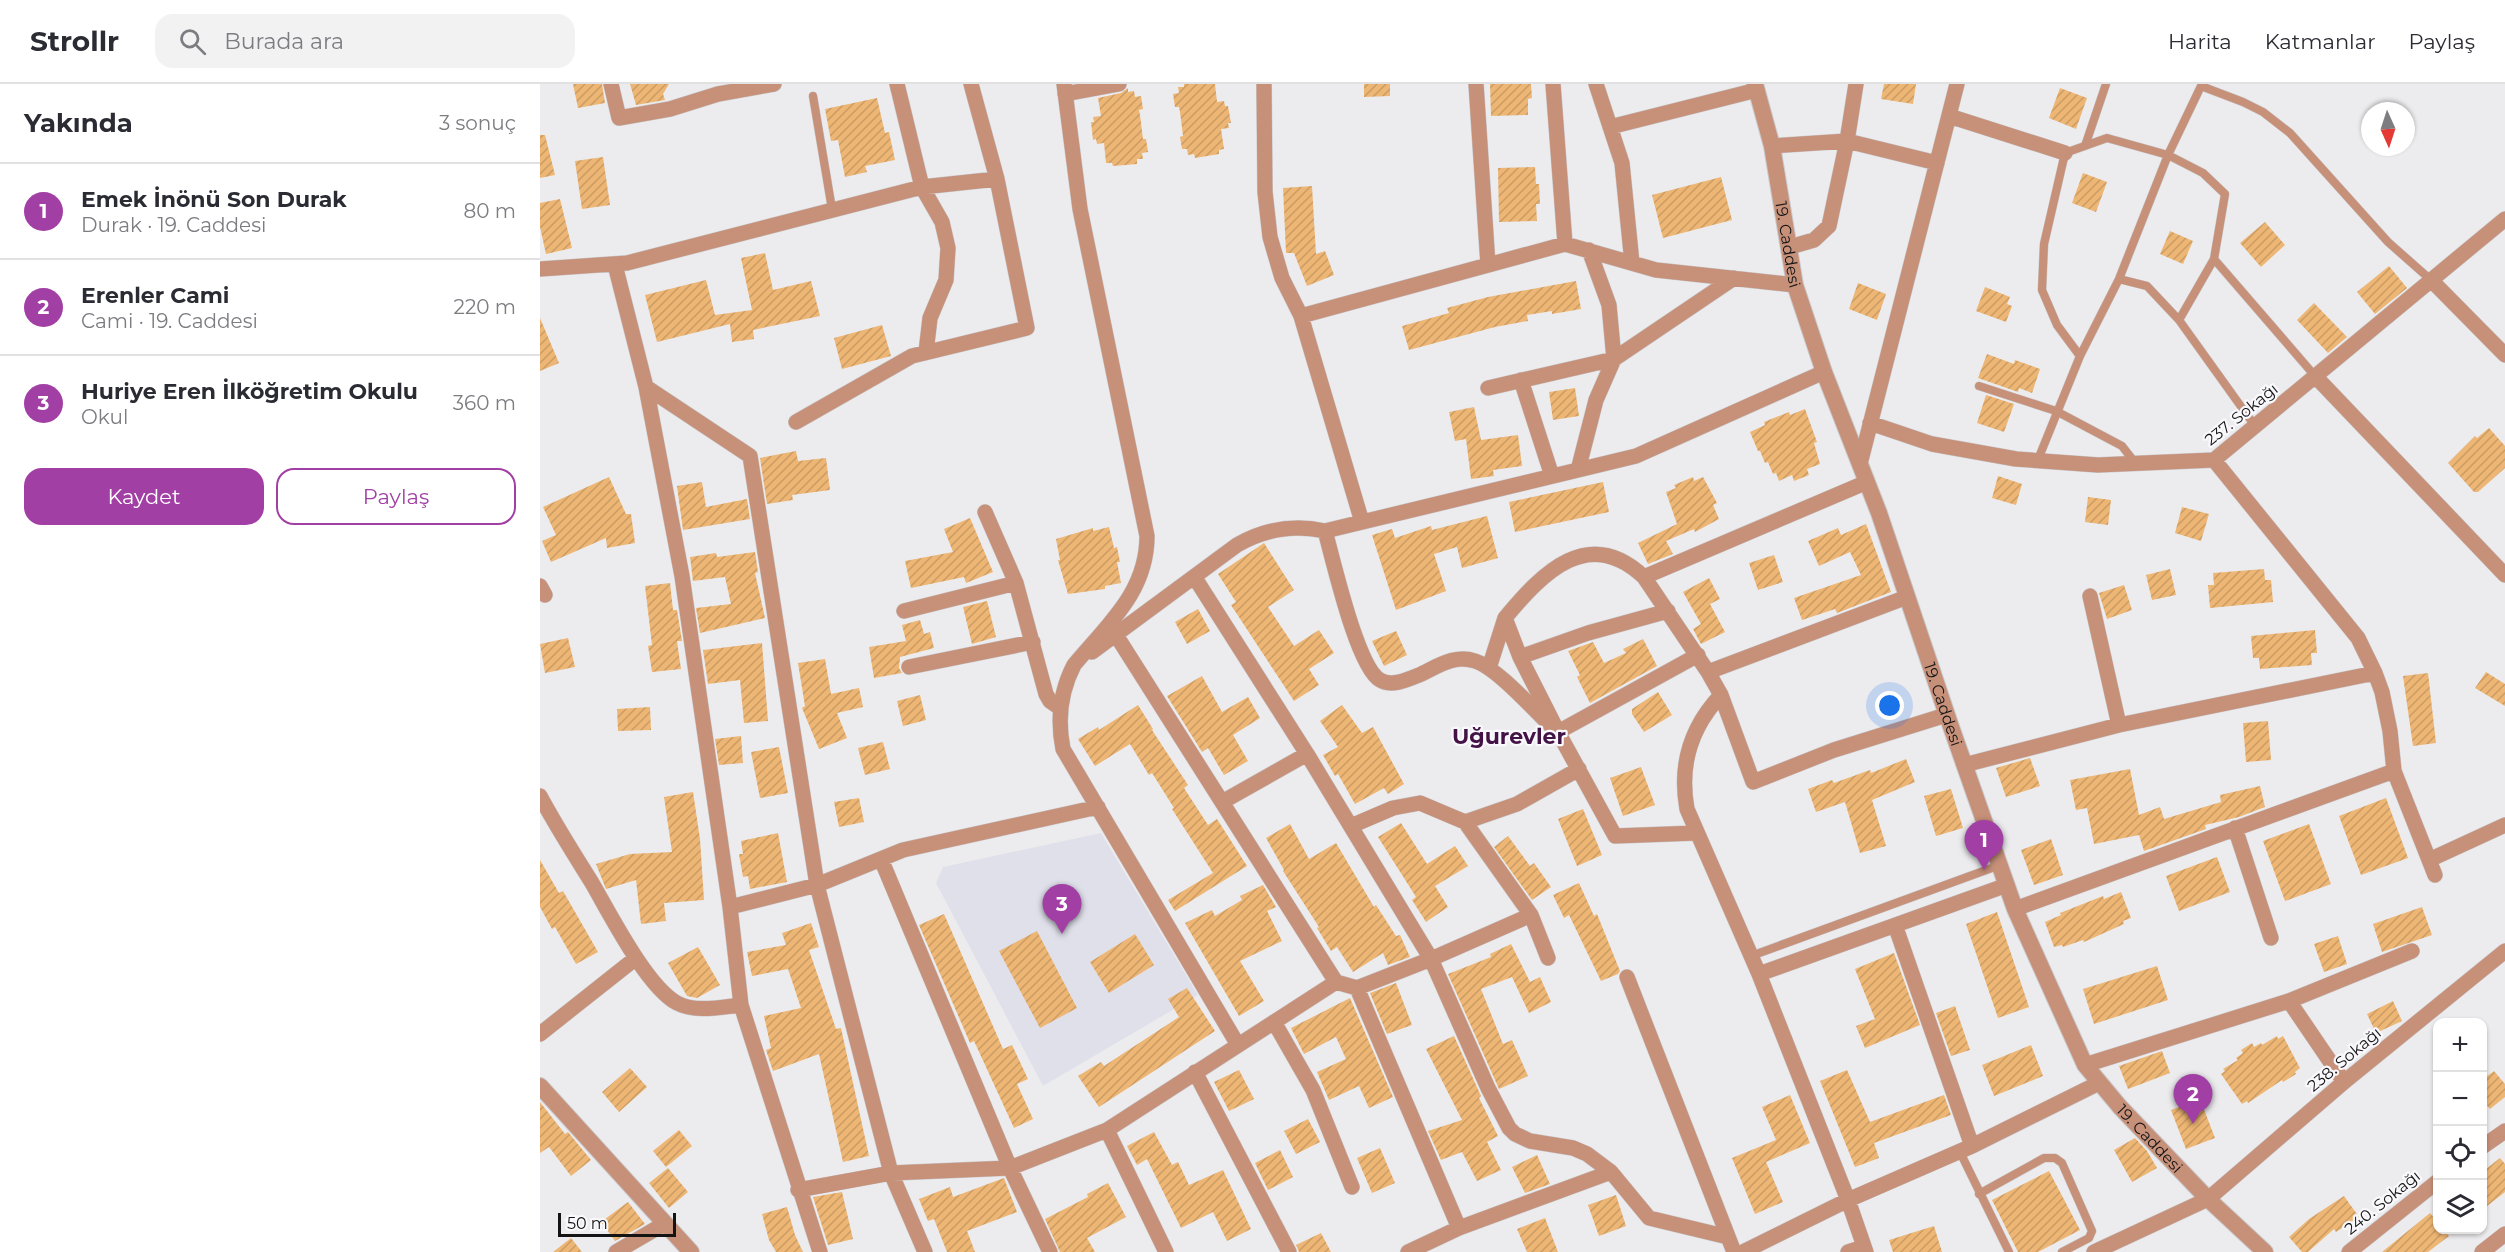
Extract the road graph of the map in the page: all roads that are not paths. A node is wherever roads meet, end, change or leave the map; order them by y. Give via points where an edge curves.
1 (611, 84) edge
2 (774, 84) edge
3 (897, 84) edge
4 (971, 84) edge
5 (1119, 84) edge
6 (1264, 84) edge
7 (1476, 84) edge
8 (1553, 84) edge
9 (1596, 84) edge
10 (1856, 84) edge
11 (1957, 84) edge
12 (2106, 84) edge
13 (2202, 85) edge
14 (1756, 87) edge
15 (717, 89) edge
16 (1064, 89) edge
17 (813, 96) dead end
18 (1949, 116) junction
19 (1610, 127) junction
20 (1847, 141) junction
21 (1773, 146) junction
22 (2085, 146) junction
23 (2065, 153) junction
24 (2168, 155) junction
25 (1937, 163) junction
26 (997, 179) junction
27 (922, 187) junction
28 (832, 209) junction
29 (2505, 219) edge
30 (1565, 244) junction
31 (1790, 247) junction
32 (1589, 250) junction
33 (2214, 258) junction
34 (1632, 263) junction
35 (615, 265) junction
36 (1488, 265) junction
37 (541, 266) edge
38 (1734, 278) junction
39 (2119, 279) junction
40 (2431, 280) junction
41 (1795, 285) junction
42 (1301, 316) junction
43 (2180, 320) junction
44 (926, 352) junction
45 (2505, 355) edge
46 (2080, 356) junction
47 (1614, 359) junction
48 (1824, 372) junction
49 (2315, 376) junction
50 (1521, 380) junction
51 (1979, 386) dead end
52 (646, 387) junction
53 (1488, 388) dead end
54 (2056, 411) junction
55 (796, 422) dead end
56 (1870, 423) junction
57 (2254, 426) junction
58 (2214, 460) junction
59 (2037, 462) junction
60 (1860, 464) junction
61 (2137, 465) junction
62 (1578, 470) junction
63 (1552, 476) junction
64 (1867, 482) junction
65 (985, 512) dead end
66 (1362, 522) junction
67 (1325, 531) junction
68 (2505, 575) edge
69 (1644, 577) junction
70 (1195, 578) junction
71 (1016, 583) junction
72 (2090, 596) dead end
73 (1907, 597) junction
74 (904, 611) dead end
75 (1668, 611) junction
76 (1505, 618) junction
77 (1116, 635) junction
78 (1033, 642) junction
79 (1698, 655) junction
80 (1521, 657) junction
81 (1074, 665) junction
82 (909, 667) dead end
83 (1489, 668) junction
84 (1708, 672) junction
85 (2376, 673) junction
86 (1721, 695) junction
87 (1060, 708) junction
88 (1946, 715) junction
89 (2119, 725) junction
90 (1558, 732) junction
91 (1308, 754) junction
92 (1964, 765) junction
93 (1579, 769) junction
94 (2394, 771) junction
95 (540, 796) edge
96 (1222, 802) junction
97 (1098, 807) junction
98 (1466, 822) junction
99 (2505, 825) edge
100 (1351, 826) junction
101 (2235, 828) junction
102 (1696, 833) junction
103 (881, 859) junction
104 (2429, 860) junction
105 (2000, 865) junction
106 (2435, 875) dead end
107 (818, 885) junction
108 (2007, 885) junction
109 (730, 907) junction
110 (2016, 909) junction
111 (1531, 915) junction
112 (1895, 925) junction
113 (2271, 938) dead end
114 (2412, 951) dead end
115 (2505, 951) edge
116 (1751, 956) junction
117 (636, 958) junction
118 (1548, 958) dead end
119 (1431, 959) junction
120 (1759, 974) junction
121 (1627, 977) dead end
122 (1336, 982) junction
123 (1357, 988) junction
124 (2289, 1001) junction
125 (741, 1005) junction
126 (1274, 1022) junction
127 (540, 1034) edge
128 (1238, 1045) junction
129 (2085, 1065) junction
130 (1195, 1072) junction
131 (2344, 1082) junction
132 (2099, 1083) junction
133 (540, 1086) edge
134 (1107, 1130) junction
135 (2505, 1131) edge
136 (2487, 1144) edge
137 (1966, 1149) junction
138 (1010, 1168) junction
139 (1611, 1172) junction
140 (891, 1173) junction
141 (2433, 1185) edge
142 (1352, 1187) dead end
143 (798, 1190) junction
144 (1979, 1194) junction
145 (2208, 1199) junction
146 (1848, 1200) junction
147 (664, 1224) junction
148 (1459, 1228) junction
149 (2505, 1234) edge
150 (1728, 1237) junction
151 (1865, 1249) edge
152 (2485, 1251) edge
153 (616, 1252) edge
154 (691, 1252) edge
155 (820, 1252) edge
156 (925, 1252) edge
157 (1050, 1252) edge
158 (1166, 1252) edge
159 (1289, 1252) edge
160 (1408, 1252) edge
161 (1734, 1252) edge
162 (1743, 1252) edge
163 (1848, 1252) edge
164 (2009, 1252) edge
165 (2062, 1252) edge
166 (2094, 1252) edge
167 (2265, 1252) edge
168 (2349, 1252) edge

1 - 15 street via 619,118 670,109
2 - 15 street
3 - 27 street
4 - 26 street
5 - 16 street
6 - 42 street via 1265,192 1270,237 1282,278
7 - 36 street
8 - 30 street
9 - 19 street
10 - 20 street
11 - 18 street
12 - 22 lane
13 - 24 lane
13 - 40 lane via 2263,112 2290,133 2388,242
14 - 19 street
14 - 21 street, 19. Caddesi
16 - 81 street via 1080,209 1147,536 1145,563 1135,589
17 - 28 lane
18 - 23 street
18 - 25 street
19 - 34 street via 1622,163
20 - 21 street
20 - 25 street
20 - 31 street via 1829,226 1814,240
21 - 31 street, 19. Caddesi
22 - 23 lane
22 - 24 lane via 2107,138
23 - 46 lane via 2044,244 2042,290 2057,325
24 - 33 lane via 2203,172 2225,194
24 - 39 lane
25 - 56 street
26 - 27 street
26 - 44 street via 1027,328
27 - 28 street
27 - 44 street via 942,222 949,259 943,290 927,328
28 - 35 street
29 - 40 street, 237. Sokağı
30 - 32 street
30 - 36 street
31 - 41 street, 19. Caddesi
32 - 34 street
32 - 47 street via 1609,305
33 - 43 lane
33 - 49 lane
34 - 38 street via 1656,270
35 - 37 street
35 - 52 street
36 - 42 street
38 - 41 street
38 - 47 street
39 - 43 lane via 2147,286
39 - 46 lane
40 - 45 street
40 - 49 street, 237. Sokağı
41 - 48 street, 19. Caddesi
42 - 66 street
43 - 57 lane
44 - 55 street via 897,364
46 - 54 lane
47 - 50 street
47 - 62 street via 1596,400
48 - 60 street, 19. Caddesi
48 - 62 street via 1636,456
49 - 57 street, 237. Sokağı
49 - 68 street
50 - 53 street
50 - 63 street
51 - 54 lane
52 - 107 street via 750,456
52 - 109 street via 681,576
54 - 59 lane
54 - 61 lane via 2122,446
56 - 59 street, 237. Sokağı via 1953,449
56 - 60 street
57 - 58 street, 237. Sokağı
58 - 61 street, 237. Sokağı
58 - 85 street via 2347,622
59 - 61 street, 237. Sokağı
60 - 64 street, 19. Caddesi
62 - 63 street
63 - 66 street
64 - 69 street
64 - 73 street, 19. Caddesi
65 - 71 street
66 - 67 street
67 - 70 street via 1292,527 1260,534 1237,545
67 - 83 street via 1354,636 1377,679 1394,683 1455,659 1473,660
69 - 75 street
69 - 76 street via 1629,562 1606,554 1579,555 1551,571
70 - 77 street
70 - 91 street
71 - 74 street
71 - 78 street
72 - 89 street
73 - 84 street
73 - 88 street, 19. Caddesi
75 - 79 street
75 - 80 street
76 - 80 street
76 - 83 street
77 - 81 street
77 - 96 street
78 - 82 street
78 - 87 street via 1046,694
79 - 84 street
79 - 90 street
80 - 90 street
81 - 87 street
83 - 90 street
84 - 86 street
85 - 89 street
85 - 94 street via 2387,711
86 - 88 street via 1753,782 1834,750
86 - 102 street via 1693,734 1684,765 1684,795
87 - 97 street via 1063,749
88 - 92 street, 19. Caddesi
89 - 92 street
90 - 93 street
91 - 96 street
91 - 100 street
92 - 105 street, 19. Caddesi
93 - 98 street via 1517,804
93 - 102 street via 1615,836
94 - 101 street
94 - 104 street
95 - 117 street
96 - 122 street
97 - 103 street via 903,850
97 - 128 street
98 - 100 street via 1420,803 1393,808
98 - 111 street
99 - 104 street
100 - 119 street
101 - 110 street
101 - 113 street
102 - 116 street
103 - 107 street
103 - 138 street
104 - 106 street
105 - 108 street, 19. Caddesi
105 - 116 lane
107 - 109 street
107 - 140 street
108 - 110 street, 19. Caddesi
108 - 112 street
109 - 125 street
110 - 129 street, 19. Caddesi
111 - 118 street
111 - 119 street
112 - 120 street
112 - 137 street
114 - 124 street
115 - 131 street, 238. Sokağı
116 - 120 street
117 - 125 street via 679,1004 701,1009
117 - 127 street
119 - 123 street
119 - 139 street via 1509,1128 1530,1141 1587,1154
120 - 146 street
121 - 150 street
122 - 123 street
122 - 126 street
123 - 148 street
124 - 129 street
124 - 131 street
125 - 143 street
126 - 128 street
126 - 142 street via 1312,1090
128 - 130 street
129 - 132 street, 19. Caddesi
130 - 134 street
130 - 159 street
131 - 145 street, 238. Sokağı
132 - 137 street
132 - 145 street, 19. Caddesi
133 - 147 street
134 - 138 street
134 - 158 street
135 - 136 street
137 - 144 lane
137 - 146 street
138 - 140 street
138 - 157 street
139 - 148 street
139 - 150 street via 1649,1218
140 - 143 street
140 - 156 street
141 - 168 street, 240. Sokağı
143 - 155 street
144 - 164 lane
144 - 165 lane via 2044,1158 2062,1162 2092,1231 2089,1239
145 - 166 street, 238. Sokağı
145 - 167 street, 19. Caddesi
146 - 151 street
146 - 162 street
147 - 153 street
147 - 154 street
148 - 160 street
149 - 152 street
150 - 161 street
151 - 163 street

